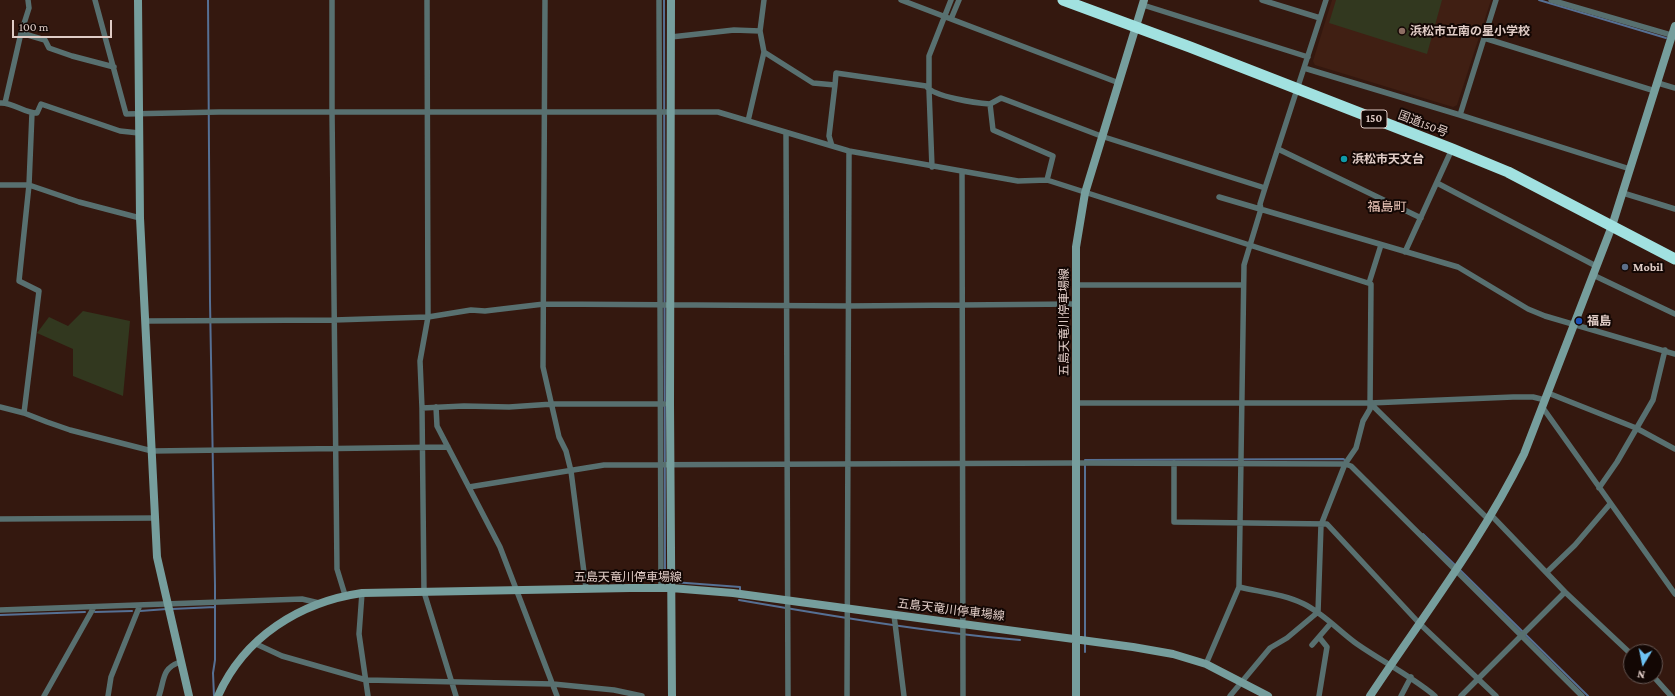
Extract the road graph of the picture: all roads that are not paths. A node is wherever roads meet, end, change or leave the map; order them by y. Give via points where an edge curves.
1 (28, 0) edge
2 (94, 0) edge
3 (138, 0) edge
4 (332, 0) edge
5 (427, 0) edge
6 (545, 0) edge
7 (659, 0) edge
8 (671, 0) edge
9 (764, 0) edge
10 (901, 0) edge
11 (951, 0) edge
12 (959, 0) edge
13 (1062, 0) edge
14 (1262, 0) edge
15 (1326, 0) edge
16 (1496, 0) edge
17 (1551, 0) edge
18 (1143, 2) edge
19 (944, 16) junction
20 (1320, 18) junction
21 (951, 19) junction
22 (1675, 26) edge
23 (1136, 28) junction
24 (760, 31) junction
25 (21, 32) junction
26 (1673, 36) edge
27 (671, 37) junction
28 (1484, 38) junction
29 (764, 52) junction
30 (1308, 57) junction
31 (114, 67) junction
32 (1304, 68) junction
33 (1119, 83) junction
34 (1658, 83) junction
35 (835, 85) junction
36 (1675, 88) edge
37 (1297, 89) junction
38 (929, 90) junction
39 (1655, 91) junction
40 (2, 103) edge
41 (990, 104) junction
42 (332, 112) junction
43 (427, 112) junction
44 (545, 112) junction
45 (665, 112) junction
46 (32, 113) junction
47 (139, 114) junction
48 (1460, 115) junction
49 (748, 121) junction
50 (139, 133) junction
51 (786, 133) junction
52 (1101, 136) junction
53 (832, 146) junction
54 (1278, 149) junction
55 (1452, 149) junction
56 (849, 151) junction
57 (932, 167) junction
58 (1630, 169) junction
59 (962, 171) junction
60 (1047, 180) junction
61 (1437, 183) junction
62 (0, 185) edge
63 (29, 185) junction
64 (1265, 188) junction
65 (1085, 193) junction
66 (1623, 193) junction
67 (1219, 197) dead end
68 (1261, 209) junction
69 (1675, 209) edge
70 (140, 218) junction
71 (1421, 218) junction
72 (1612, 226) junction
73 (1250, 245) junction
74 (1381, 245) junction
75 (1405, 252) junction
76 (1675, 259) edge
77 (1596, 266) junction
78 (1593, 275) junction
79 (1369, 284) junction
80 (1076, 285) junction
81 (1243, 285) junction
82 (544, 304) junction
83 (787, 304) junction
84 (1076, 304) junction
85 (661, 305) junction
86 (963, 305) junction
87 (670, 306) junction
88 (848, 306) junction
89 (1675, 314) edge
90 (428, 317) junction
91 (334, 320) junction
92 (145, 321) junction
93 (1574, 324) junction
94 (1665, 350) junction
95 (1675, 354) edge
96 (1545, 400) junction
97 (1076, 403) junction
98 (1242, 403) junction
99 (1370, 403) junction
100 (553, 404) junction
101 (661, 404) junction
102 (670, 404) junction
103 (0, 407) edge
104 (422, 408) junction
105 (436, 408) junction
106 (24, 413) junction
107 (1636, 428) junction
108 (448, 447) junction
109 (335, 449) junction
110 (422, 449) junction
111 (1675, 449) edge
112 (152, 451) junction
113 (1076, 462) junction
114 (1174, 463) junction
115 (849, 464) junction
116 (963, 464) junction
117 (1241, 464) junction
118 (1345, 464) junction
119 (661, 465) junction
120 (671, 465) junction
121 (788, 465) junction
122 (571, 471) junction
123 (469, 487) junction
124 (1598, 488) junction
125 (1610, 504) junction
126 (156, 518) junction
127 (1490, 518) junction
128 (0, 519) edge
129 (1240, 524) junction
130 (1321, 525) junction
131 (1455, 571) junction
132 (1547, 572) junction
133 (1239, 587) junction
134 (586, 588) junction
135 (661, 588) junction
136 (671, 588) junction
137 (516, 590) junction
138 (424, 592) junction
139 (1566, 592) junction
140 (362, 593) junction
141 (1675, 594) edge
142 (345, 595) junction
143 (787, 600) junction
144 (319, 603) junction
145 (140, 606) junction
146 (94, 607) junction
147 (169, 608) junction
148 (847, 609) junction
149 (0, 610) edge
150 (1318, 612) junction
151 (894, 615) junction
152 (1331, 623) junction
153 (1419, 623) junction
154 (963, 624) junction
155 (1319, 637) junction
156 (1521, 637) junction
157 (1076, 639) junction
158 (254, 643) junction
159 (1312, 645) dead end
160 (1623, 646) edge
161 (180, 662) junction
162 (1206, 664) junction
163 (1390, 666) junction
164 (1411, 677) junction
165 (1478, 678) junction
166 (366, 680) junction
167 (451, 682) junction
168 (1243, 682) junction
169 (553, 684) junction
170 (1661, 684) edge
171 (1675, 692) edge
172 (44, 696) edge
173 (108, 696) edge
174 (159, 696) edge
175 (189, 696) edge
176 (218, 696) edge
177 (368, 696) edge
178 (456, 696) edge
179 (557, 696) edge
180 (642, 696) edge
181 (672, 696) edge
182 (788, 696) edge
183 (847, 696) edge
184 (904, 696) edge
185 (963, 696) edge
186 (1076, 696) edge
187 (1230, 696) edge
188 (1268, 696) edge
189 (1319, 696) edge
190 (1370, 696) edge
191 (1401, 696) edge
192 (1435, 696) edge
193 (1461, 696) edge
194 (1496, 696) edge
195 (1582, 696) edge
196 (1672, 696) edge

1 - 25 street via 29,8
2 - 31 street
3 - 47 street
4 - 42 street
5 - 43 street
6 - 44 street
7 - 45 street
8 - 27 street
9 - 24 street
10 - 19 street
11 - 19 street
12 - 21 street
13 - 23 highway, 国道150号 / 150
14 - 20 street
15 - 20 street
16 - 28 street
17 - 26 street
18 - 23 street, 五島天竜川停車場線
18 - 30 street
19 - 21 street
19 - 38 street via 929,56
20 - 30 street
21 - 33 street
22 - 26 street
23 - 33 street, 五島天竜川停車場線
23 - 37 highway, 国道150号 / 150
24 - 27 street via 734,30
24 - 29 street
25 - 31 street via 45,40 49,48
25 - 40 street
26 - 34 street
27 - 45 street
28 - 39 street
28 - 48 street
29 - 35 street via 813,83
29 - 49 street
30 - 32 street
31 - 47 street via 126,114
32 - 37 street
32 - 48 street
33 - 52 street, 五島天竜川停車場線
34 - 36 street
34 - 39 street
35 - 38 street via 836,73 926,86
35 - 53 street via 829,136
37 - 54 street
37 - 55 highway, 国道150号 / 150
38 - 41 street via 955,99
38 - 57 street
39 - 58 street
40 - 46 street
41 - 52 street via 1000,98 1005,99
41 - 60 street via 993,130 1053,156
42 - 43 street
42 - 47 street
42 - 91 street
43 - 44 street
43 - 90 street
44 - 45 street
44 - 82 street
45 - 49 street via 718,112
45 - 85 street
45 - 87 street
46 - 50 street via 37,113 40,104 120,130
46 - 63 street
47 - 50 street
48 - 58 street
49 - 51 street
50 - 70 street
51 - 53 street
51 - 83 street
52 - 64 street
52 - 65 street, 五島天竜川停車場線
53 - 56 street
54 - 64 street
54 - 71 street
55 - 61 street
55 - 72 highway, 国道150号 / 150 via 1508,172
56 - 57 street
56 - 88 street
57 - 59 street
58 - 66 street
59 - 60 street via 1018,181
59 - 86 street
60 - 65 street
61 - 71 street
61 - 77 street
62 - 63 street
63 - 70 street
63 - 106 street via 19,281 39,291
64 - 68 street
65 - 73 street
65 - 80 street, 五島天竜川停車場線 via 1076,247
66 - 69 street
66 - 72 street
67 - 68 street
68 - 73 street
68 - 74 street
70 - 92 street
71 - 75 street
72 - 76 highway, 国道150号 / 150
72 - 77 street
73 - 79 street
73 - 81 street via 1244,265
74 - 75 street
74 - 79 street
75 - 93 street via 1458,267 1528,308
77 - 78 street
78 - 89 street
78 - 93 street
79 - 99 street
80 - 81 street
80 - 84 street, 五島天竜川停車場線
81 - 98 street
82 - 85 street
82 - 90 street via 485,311 472,310
82 - 100 street via 543,367
83 - 87 street
83 - 88 street
83 - 121 street
84 - 86 street
84 - 97 street, 五島天竜川停車場線
85 - 87 street
85 - 101 street
86 - 88 street
86 - 116 street
87 - 102 street
88 - 115 street
90 - 91 street
90 - 104 street via 420,361
91 - 92 street
91 - 109 street
92 - 112 street
93 - 94 street
93 - 96 street
94 - 95 street
94 - 107 street via 1653,400
96 - 99 street via 1513,397
96 - 107 street
96 - 124 street
96 - 127 street via 1524,454
97 - 98 street
97 - 113 street, 五島天竜川停車場線
98 - 99 street
98 - 117 street
99 - 118 street via 1370,410 1363,421 1356,448
99 - 127 street
100 - 101 street
100 - 105 street
100 - 122 street via 559,437
101 - 102 street
101 - 119 street
102 - 120 street
103 - 106 street
104 - 105 street
104 - 110 street
105 - 108 street via 437,426
106 - 112 street via 70,430
107 - 111 street
107 - 124 street via 1617,462
108 - 110 street
108 - 123 street
109 - 110 street
109 - 112 street
109 - 142 street via 337,569
110 - 138 street
112 - 126 street
113 - 114 street
113 - 116 street
113 - 157 street, 五島天竜川停車場線
114 - 117 street
114 - 129 street via 1174,522
115 - 116 street
115 - 121 street
115 - 148 street
116 - 154 street
117 - 118 street
117 - 129 street
118 - 130 street
118 - 131 street via 1351,466
119 - 120 street
119 - 122 street via 604,465
119 - 135 street
120 - 121 street
120 - 136 street
121 - 143 street
122 - 123 street
122 - 134 street
123 - 137 street via 500,547
124 - 125 street
125 - 132 street via 1575,545
125 - 141 street
126 - 128 street
126 - 147 street via 157,557
127 - 131 street
127 - 132 street
129 - 130 street
129 - 133 street
130 - 150 street
130 - 153 street via 1327,524
131 - 153 street
131 - 156 street
132 - 139 street
133 - 150 street via 1289,598
133 - 162 street
134 - 135 street, 五島天竜川停車場線
134 - 137 street, 五島天竜川停車場線
135 - 136 street, 五島天竜川停車場線
136 - 143 street, 五島天竜川停車場線
136 - 181 street
137 - 138 street, 五島天竜川停車場線
137 - 169 street
138 - 140 street, 五島天竜川停車場線
138 - 167 street
139 - 156 street
139 - 160 street
140 - 142 street, 五島天竜川停車場線
140 - 166 street via 359,634
142 - 144 street, 五島天竜川停車場線
143 - 148 street, 五島天竜川停車場線
143 - 182 street
144 - 147 street via 302,599 220,602
144 - 158 street, 五島天竜川停車場線 via 283,620
145 - 146 street
145 - 147 street
145 - 173 street via 111,677
146 - 149 street
146 - 172 street
147 - 161 street
148 - 151 street, 五島天竜川停車場線
148 - 183 street
150 - 152 street
150 - 168 street via 1270,648
151 - 154 street, 五島天竜川停車場線
151 - 184 street
152 - 155 street
152 - 163 street
153 - 163 street
153 - 165 street
154 - 157 street, 五島天竜川停車場線
154 - 185 street
155 - 159 street
155 - 189 street via 1327,647
156 - 165 street
156 - 195 street
157 - 162 street via 1173,654
157 - 186 street
158 - 166 street via 282,656
158 - 176 street, 五島天竜川停車場線 via 237,664
161 - 174 street via 171,665 166,671
161 - 175 street
162 - 168 street
163 - 164 street
163 - 190 street
164 - 191 street
164 - 192 street
165 - 193 street
165 - 194 street
166 - 167 street
166 - 177 street
167 - 169 street
167 - 178 street
168 - 187 street
168 - 188 street
169 - 179 street
169 - 180 street via 614,690
170 - 196 street
171 - 196 street

